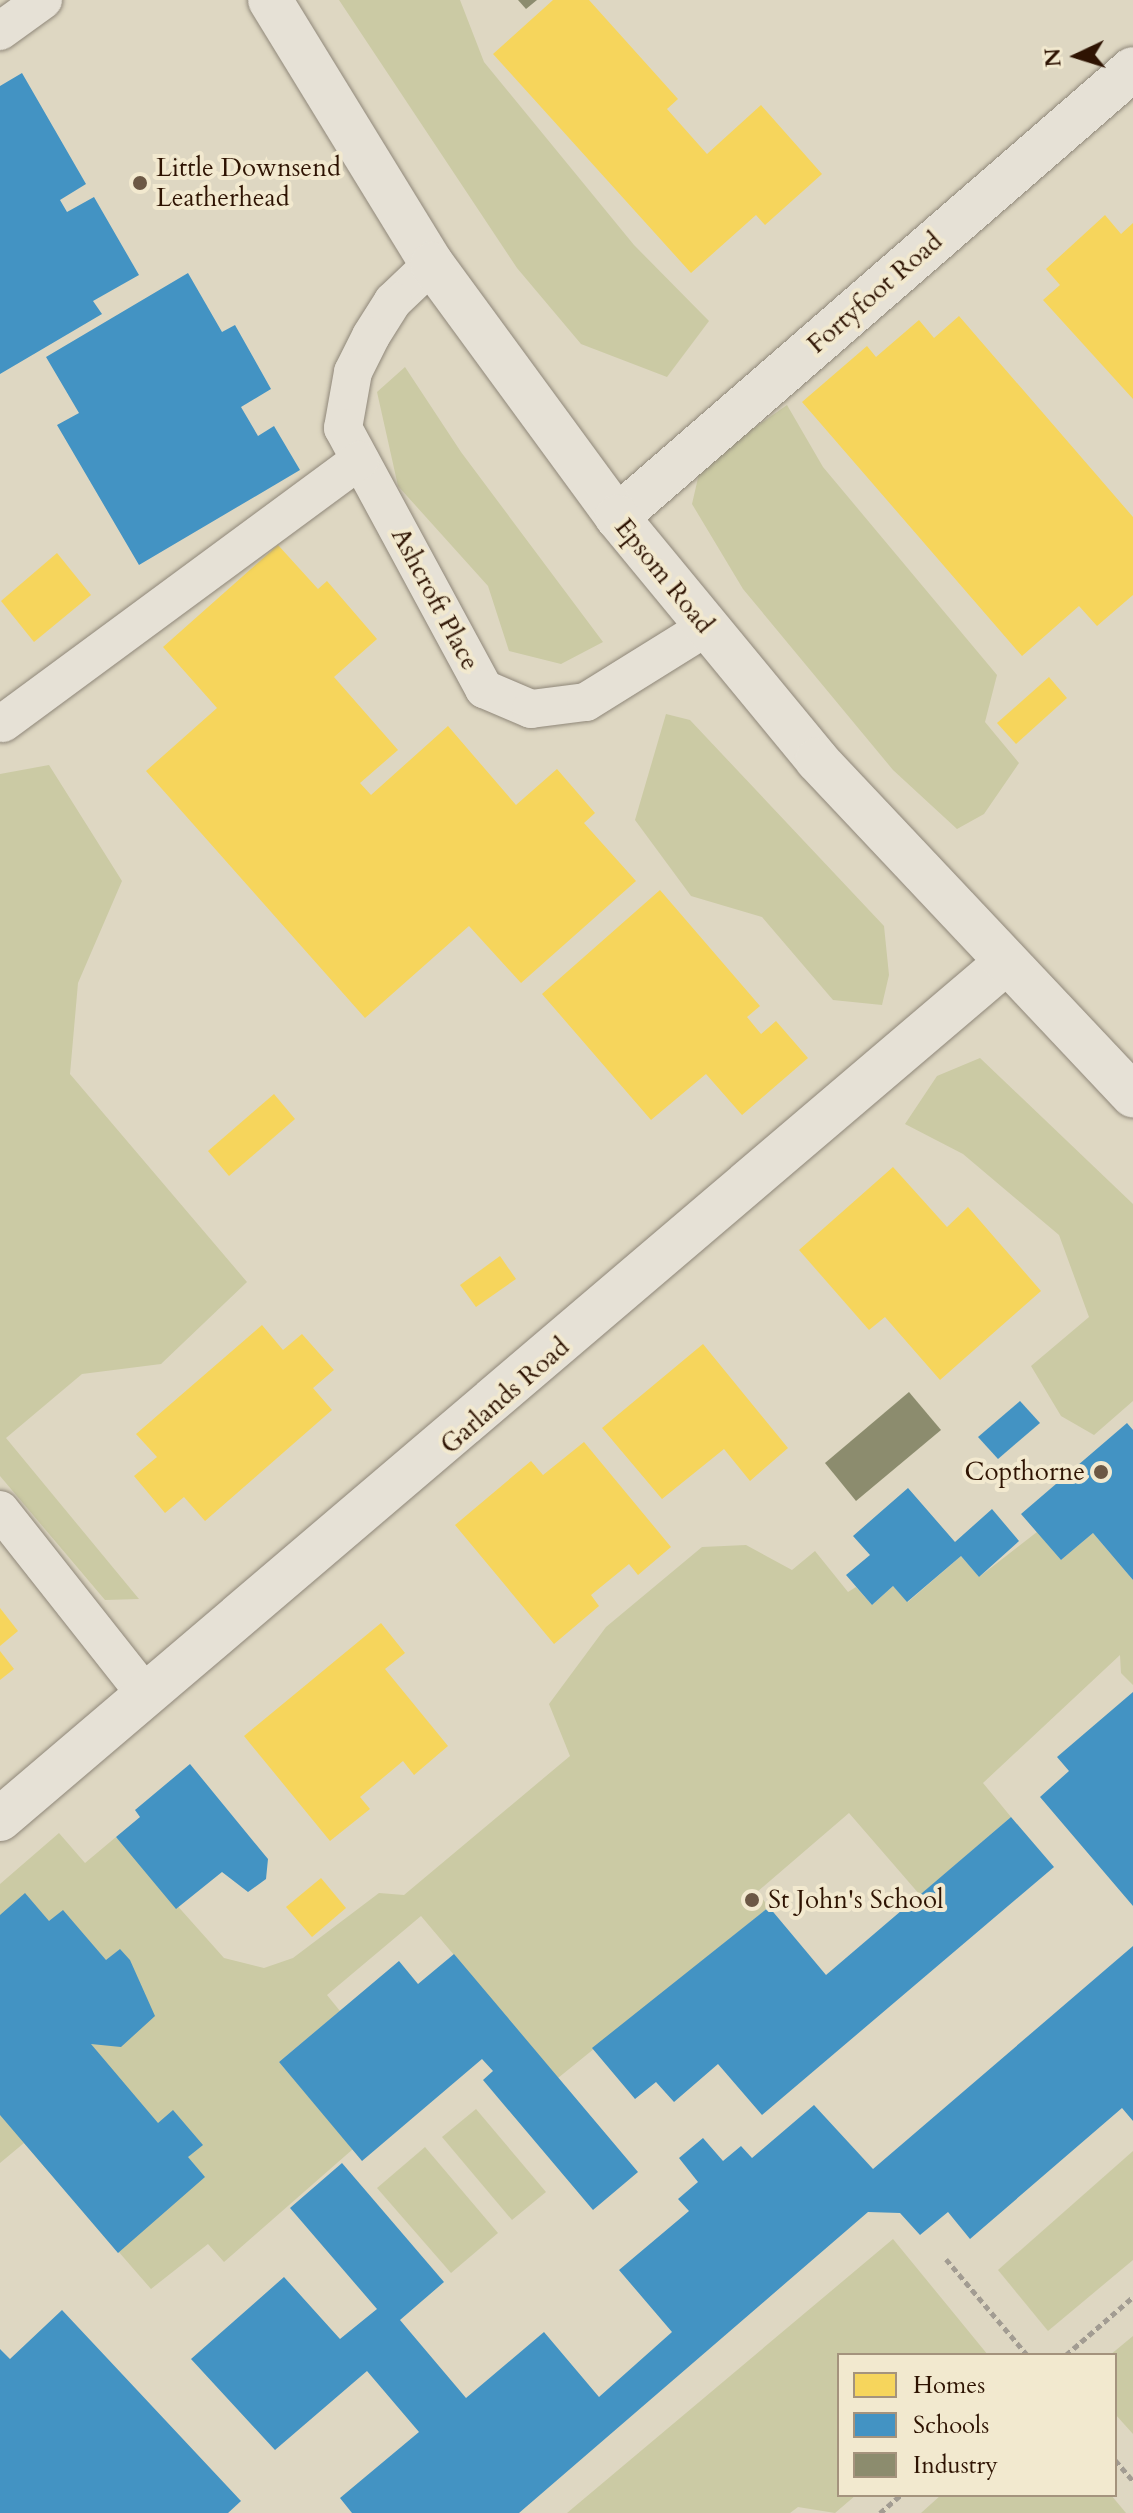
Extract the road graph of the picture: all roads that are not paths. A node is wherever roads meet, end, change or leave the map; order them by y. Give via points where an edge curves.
1 (43, 0) edge
2 (270, 0) edge
3 (0, 31) edge
4 (1133, 69) edge
5 (432, 264) junction
6 (360, 460) junction
7 (617, 517) junction
8 (705, 628) junction
9 (3, 723) dead end
10 (1003, 965) junction
11 (1133, 1095) edge
12 (0, 1510) edge
13 (147, 1696) junction
14 (0, 1819) edge

1 - 3 lane
2 - 5 street, Epsom Road
4 - 7 street, Fortyfoot Road
5 - 6 lane, Ashcroft Place via 393,301 353,372 343,428
5 - 7 street, Epsom Road
6 - 8 lane, Ashcroft Place via 484,689 531,709 586,702
6 - 9 lane
7 - 8 street, Epsom Road
8 - 10 street, Epsom Road
10 - 11 street, Epsom Road
10 - 13 street, Garlands Road
12 - 13 lane
13 - 14 street, Garlands Road

